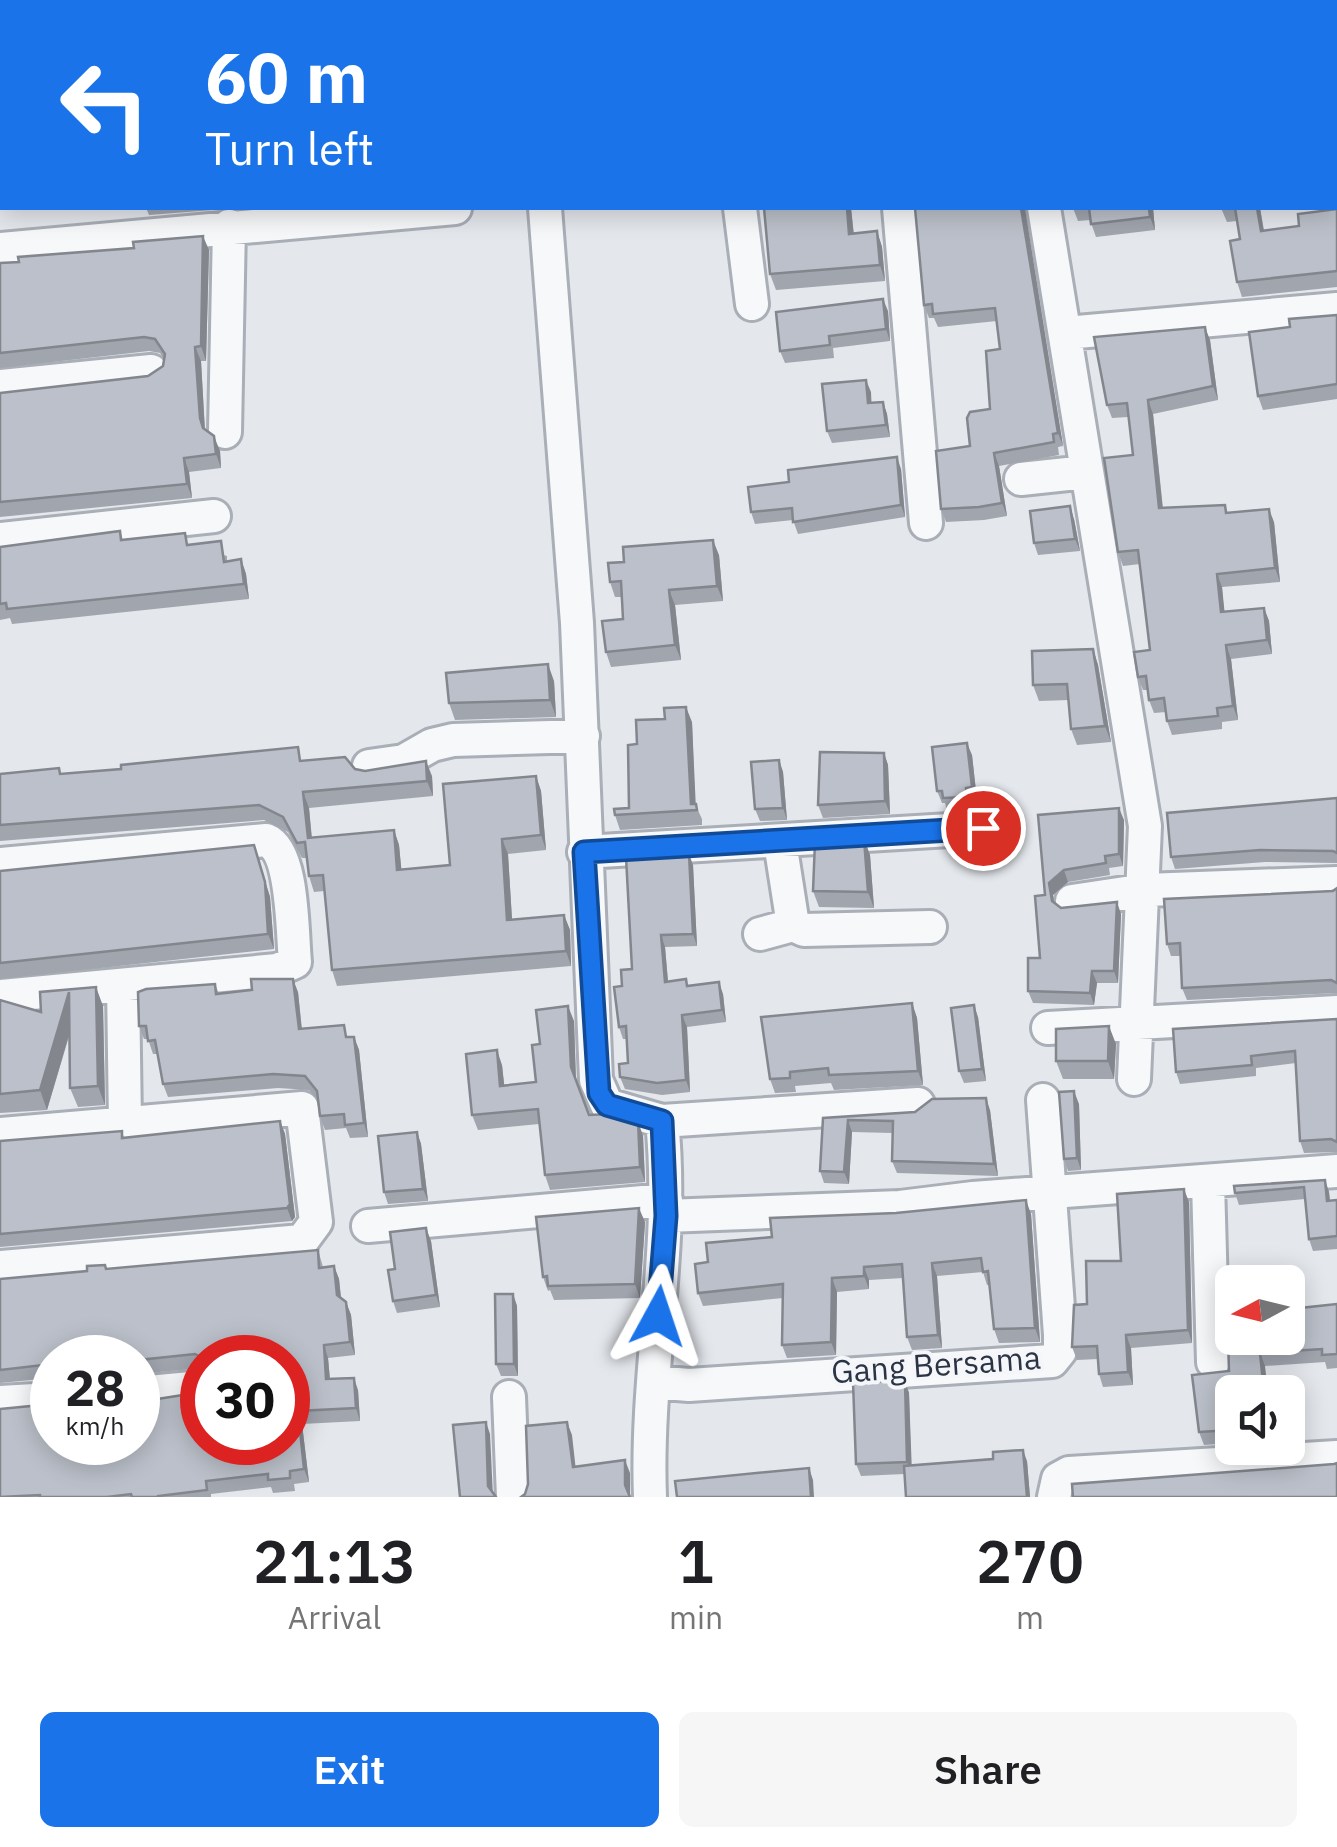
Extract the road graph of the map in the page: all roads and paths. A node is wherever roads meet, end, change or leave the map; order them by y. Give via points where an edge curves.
1 (429, 210) edge
2 (545, 210) edge
3 (740, 210) edge
4 (899, 210) edge
5 (1044, 210) edge
6 (229, 226) junction
7 (0, 249) edge
8 (752, 304) dead end
9 (1337, 308) edge
10 (1066, 333) junction
11 (151, 371) edge
12 (0, 386) edge
13 (225, 432) dead end
14 (1086, 472) junction
15 (1021, 478) dead end
16 (214, 516) dead end
17 (926, 522) dead end
18 (0, 538) edge
19 (583, 736) junction
20 (369, 766) edge
21 (983, 828) dead end
22 (780, 842) junction
23 (584, 852) junction
24 (0, 864) edge
25 (1337, 883) edge
26 (1145, 890) junction
27 (1072, 901) dead end
28 (793, 925) junction
29 (930, 927) dead end
30 (760, 934) dead end
31 (123, 985) junction
32 (0, 996) edge
33 (1337, 1012) edge
34 (1134, 1025) junction
35 (1048, 1028) dead end
36 (1134, 1079) dead end
37 (1043, 1100) dead end
38 (918, 1104) edge
39 (662, 1121) junction
40 (126, 1124) junction
41 (0, 1134) edge
42 (1337, 1170) edge
43 (1208, 1182) junction
44 (1047, 1195) junction
45 (666, 1208) junction
46 (368, 1226) dead end
47 (0, 1267) edge
48 (1214, 1362) dead end
49 (653, 1382) junction
50 (510, 1397) dead end
51 (30, 1400) edge
52 (0, 1402) edge
53 (1337, 1456) edge
54 (513, 1497) edge
55 (650, 1497) edge
56 (1054, 1497) edge

1 - 6 street
2 - 19 street
3 - 8 street
4 - 17 street
5 - 10 street
6 - 7 street
6 - 13 street
9 - 10 street
10 - 14 street
11 - 12 street
14 - 15 street
14 - 26 street via 1145,826
16 - 18 street
19 - 20 street via 453,740 404,761
19 - 23 street
21 - 22 street
22 - 23 street
22 - 28 street
23 - 39 street via 599,1093 607,1105
24 - 31 street via 266,840 278,848 295,962 277,970
25 - 26 street
26 - 27 street
26 - 34 street
28 - 29 street
28 - 30 street
31 - 32 street
31 - 40 street
33 - 34 street
34 - 35 street
34 - 36 street
37 - 44 street
38 - 39 street
39 - 45 street
40 - 41 street
40 - 47 street via 302,1108 316,1222 302,1241
42 - 43 street
43 - 44 street
43 - 48 street
44 - 45 street via 900,1208
44 - 49 street, Gang Bersama via 1060,1335 1052,1361
45 - 46 street
45 - 49 street
49 - 55 street
50 - 54 street
51 - 52 street
53 - 56 street via 1069,1473 1058,1479

